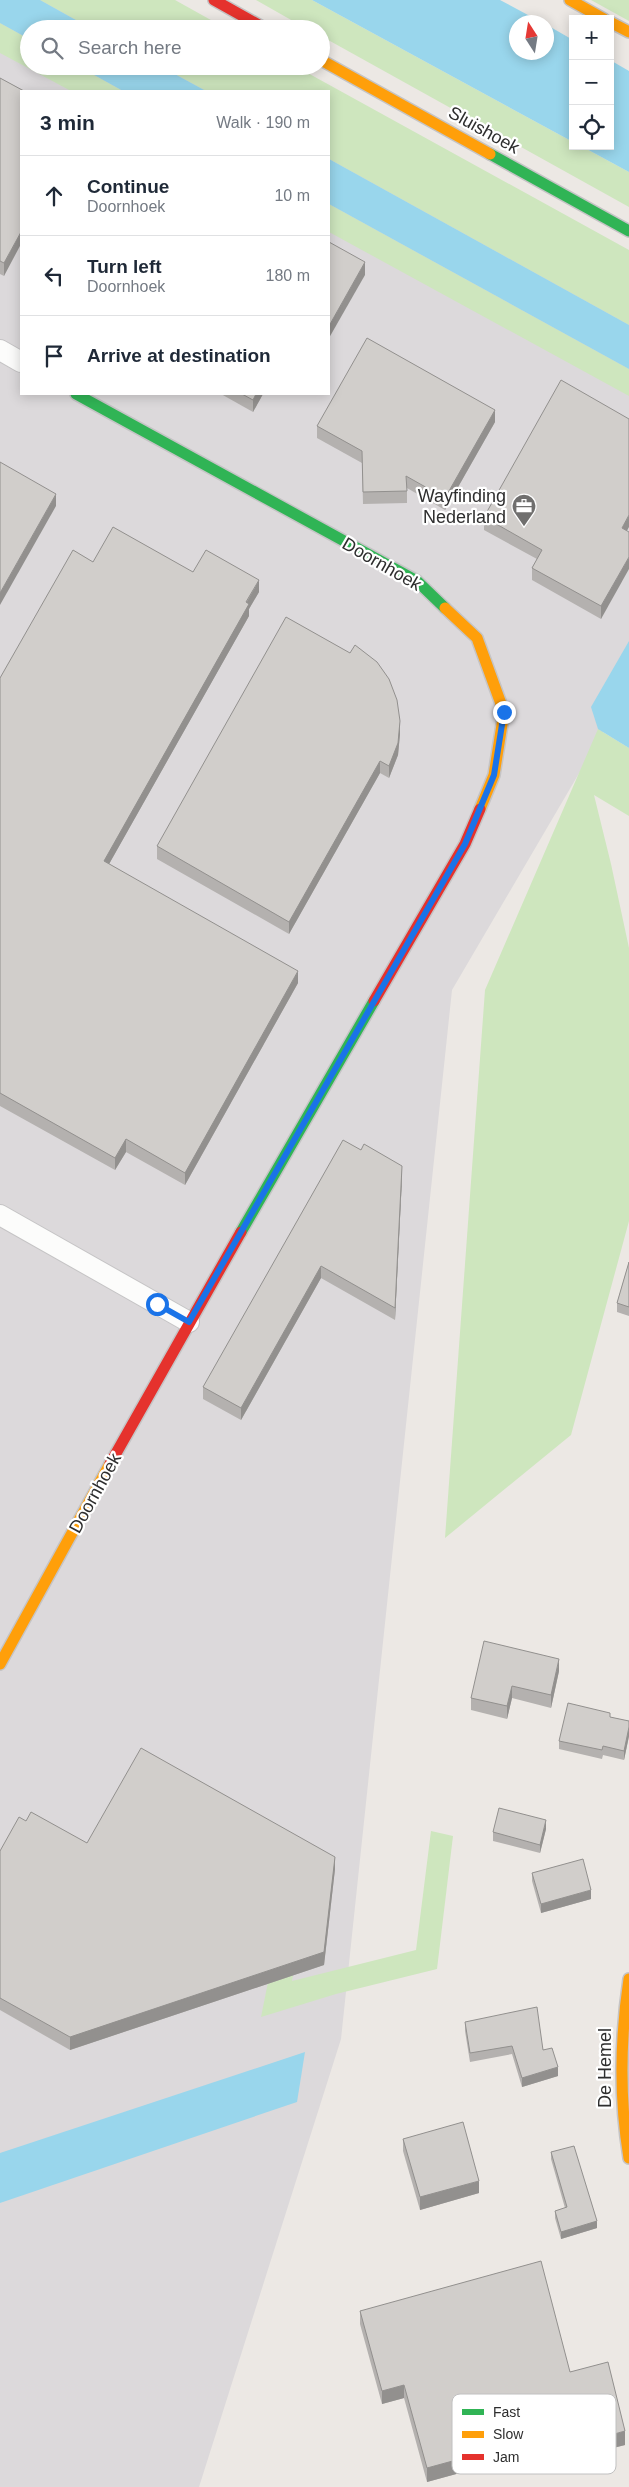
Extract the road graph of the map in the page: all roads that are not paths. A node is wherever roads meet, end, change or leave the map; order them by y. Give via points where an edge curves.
1 (214, 0) edge
2 (570, 0) edge
3 (597, 15) edge
4 (250, 20) edge
5 (614, 24) edge
6 (629, 32) edge
7 (330, 65) edge
8 (629, 231) edge
9 (0, 350) edge
10 (20, 361) edge
11 (78, 395) edge
12 (0, 1215) edge
13 (189, 1322) junction
14 (0, 1664) edge
15 (629, 1979) edge
16 (629, 2158) edge

1 - 4 street
2 - 3 street
5 - 6 street
7 - 8 street, Sluishoek
9 - 10 street
11 - 13 street, Doornhoek via 417,581 477,638 504,712 494,775 465,844
12 - 13 street
13 - 14 street, Doornhoek
15 - 16 street, De Hemel via 622,2021 620,2092

